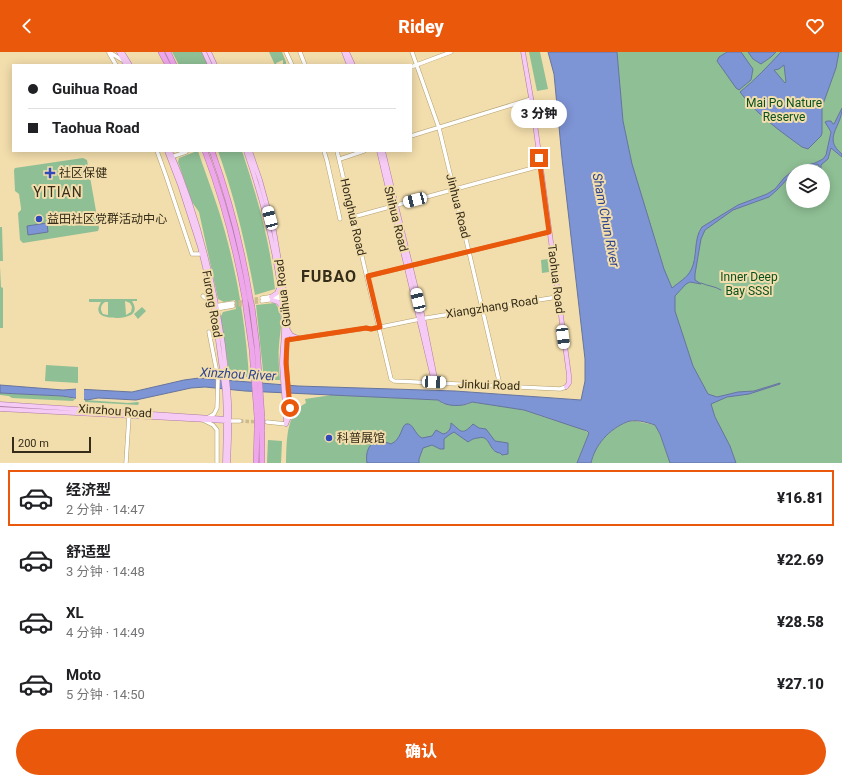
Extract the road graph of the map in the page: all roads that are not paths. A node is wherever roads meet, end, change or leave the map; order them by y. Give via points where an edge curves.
1 (109, 52) edge
2 (119, 52) edge
3 (122, 52) edge
4 (161, 52) edge
5 (168, 52) edge
6 (204, 52) edge
7 (209, 52) edge
8 (286, 52) edge
9 (300, 52) edge
10 (344, 52) edge
11 (347, 52) edge
12 (412, 52) edge
13 (451, 52) edge
14 (523, 52) edge
15 (125, 63) edge
16 (115, 64) edge
17 (129, 64) edge
18 (167, 64) edge
19 (174, 64) edge
20 (210, 64) edge
21 (215, 64) edge
22 (292, 64) edge
23 (305, 64) edge
24 (349, 64) edge
25 (353, 64) edge
26 (417, 65) junction
27 (412, 67) edge
28 (531, 99) junction
29 (439, 128) junction
30 (412, 136) edge
31 (157, 152) edge
32 (168, 152) edge
33 (170, 152) edge
34 (186, 152) edge
35 (205, 152) edge
36 (212, 152) edge
37 (246, 152) edge
38 (250, 152) edge
39 (324, 152) edge
40 (337, 152) edge
41 (361, 152) edge
42 (379, 152) edge
43 (383, 152) edge
44 (171, 157) junction
45 (340, 159) junction
46 (540, 166) junction
47 (454, 190) junction
48 (394, 206) junction
49 (354, 217) junction
50 (340, 219) dead end
51 (549, 232) junction
52 (470, 252) junction
53 (202, 254) junction
54 (409, 266) junction
55 (368, 276) junction
56 (280, 286) junction
57 (203, 296) dead end
58 (283, 296) junction
59 (557, 297) junction
60 (247, 298) junction
61 (271, 298) junction
62 (262, 300) tunnel mouth
63 (233, 305) tunnel mouth
64 (216, 307) junction
65 (483, 308) junction
66 (283, 309) junction
67 (421, 318) junction
68 (380, 327) junction
69 (288, 329) junction
70 (209, 332) dead end
71 (298, 338) junction
72 (285, 340) junction
73 (390, 377) joint
74 (434, 382) junction
75 (500, 385) junction
76 (566, 387) joint
77 (0, 404) edge
78 (0, 409) edge
79 (129, 416) junction
80 (209, 417) junction
81 (202, 420) junction
82 (227, 420) junction
83 (240, 421) tunnel mouth
84 (267, 422) dead end
85 (286, 424) joint
86 (259, 429) junction
87 (126, 463) edge
88 (217, 463) edge
89 (226, 463) edge
90 (256, 463) edge
91 (262, 463) edge

1 - 15 street
1 - 16 street
2 - 15 main road
3 - 17 main road
4 - 18 highway
5 - 19 highway
6 - 20 main road
7 - 21 main road
8 - 22 street
9 - 23 street
10 - 24 main road
11 - 25 main road
12 - 26 street, Jinhua Road
13 - 26 street
14 - 28 main road, Taohua Road
26 - 27 street
26 - 29 street, Jinhua Road
28 - 29 street
28 - 46 main road, Taohua Road
29 - 30 street
29 - 47 street, Jinhua Road
31 - 53 street via 192,254
32 - 44 main road, Furong Road
33 - 44 main road, Furong Road
34 - 44 street
35 - 60 highway
36 - 60 highway via 236,232
37 - 56 main road, Guihua Road via 270,232
38 - 58 main road, Guihua Road via 274,231
39 - 50 street
40 - 45 street, Honghua Road
41 - 45 street
42 - 48 main road, Shihua Road
43 - 48 main road, Shihua Road
44 - 53 main road, Furong Road
44 - 64 main road, Furong Road via 185,187 203,244
45 - 49 street, Honghua Road
46 - 47 street
46 - 51 main road, Taohua Road
47 - 48 street
47 - 52 street, Jinhua Road
48 - 49 street
48 - 54 main road, Shihua Road
49 - 55 street, Honghua Road
51 - 52 street
51 - 59 main road, Taohua Road
52 - 54 street
52 - 65 street, Jinhua Road
53 - 64 main road, Furong Road
54 - 55 street
54 - 67 main road, Shihua Road
55 - 68 street, Honghua Road
56 - 58 main road, Guihua Road
56 - 61 main road
57 - 64 street
58 - 61 street
58 - 66 main road, Guihua Road
58 - 69 main road, Guihua Road
59 - 65 street, Xiangzhang Road
59 - 76 main road, Taohua Road via 569,381
60 - 86 highway, bridge via 257,373
61 - 62 street
61 - 66 main road
63 - 64 street
64 - 82 main road, Furong Road via 227,392
65 - 67 street, Xiangzhang Road
65 - 75 street, Jinhua Road
66 - 72 main road, Guihua Road
67 - 68 street, Xiangzhang Road
67 - 74 main road, Shihua Road
68 - 71 street, Xiangzhang Road
68 - 73 street, Honghua Road
69 - 71 main road via 291,335
69 - 72 main road, Guihua Road
70 - 80 street via 218,378 217,410
71 - 72 street, Xiangzhang Road
72 - 85 main road, Guihua Road
73 - 74 street, Jinkui Road via 394,381
74 - 75 street, Jinkui Road
75 - 76 street, Jinkui Road via 560,389
77 - 80 main road, Xinzhou Road
78 - 79 main road, Xinzhou Road
79 - 81 main road, Xinzhou Road
79 - 87 street
80 - 82 main road, Xinzhou Road
81 - 82 main road, Xinzhou Road
81 - 88 street via 217,430
82 - 83 street, Xinzhou Road
82 - 89 main road, Furong Road
84 - 85 street
86 - 90 highway
86 - 91 highway

